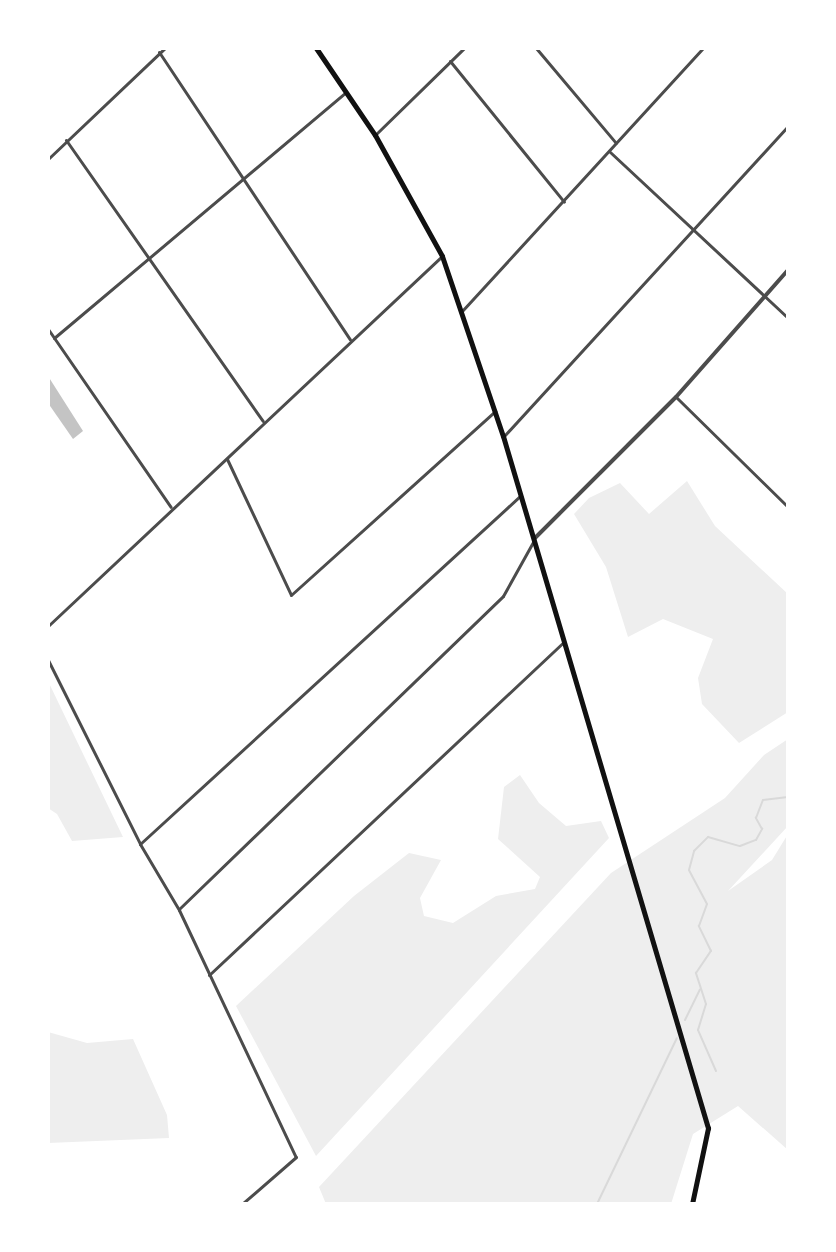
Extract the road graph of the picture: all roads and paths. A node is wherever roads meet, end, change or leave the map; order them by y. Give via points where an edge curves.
1 (165, 48) edge
2 (316, 48) edge
3 (464, 48) edge
4 (536, 48) edge
5 (703, 48) edge
6 (159, 52) junction
7 (450, 61) junction
8 (346, 92) junction
9 (788, 126) edge
10 (375, 135) junction
11 (66, 140) junction
12 (617, 144) junction
13 (610, 152) junction
14 (48, 159) edge
15 (245, 180) junction
16 (564, 202) junction
17 (691, 228) junction
18 (442, 256) junction
19 (148, 258) junction
20 (788, 270) edge
21 (764, 295) junction
22 (460, 313) junction
23 (788, 318) edge
24 (48, 329) edge
25 (54, 338) junction
26 (350, 339) junction
27 (676, 397) junction
28 (495, 411) junction
29 (263, 421) junction
30 (503, 436) junction
31 (226, 458) junction
32 (520, 496) junction
33 (171, 507) junction
34 (788, 507) edge
35 (535, 538) junction
36 (48, 626) edge
37 (565, 641) junction
38 (48, 660) edge
39 (140, 844) junction
40 (179, 910) junction
41 (209, 975) junction
42 (242, 1204) edge
43 (692, 1204) edge

1 - 6 street
2 - 8 main road
3 - 7 street
4 - 12 street
5 - 12 street
6 - 11 street
6 - 15 street
7 - 10 street
7 - 16 street
8 - 10 main road
8 - 15 street
9 - 17 street
10 - 18 main road
11 - 14 street
11 - 19 street
12 - 13 street
13 - 16 street
13 - 17 street
15 - 19 street
15 - 26 street
16 - 22 street
17 - 21 street
17 - 30 street
18 - 22 main road
18 - 26 street
19 - 25 street
19 - 29 street
20 - 21 street
21 - 23 street
21 - 27 street
22 - 28 main road
24 - 25 street
25 - 33 street
26 - 29 street
27 - 34 street
27 - 35 street
28 - 30 main road
28 - 31 street via 291,595
29 - 31 street
30 - 32 main road
31 - 33 street
32 - 35 main road
32 - 39 street
33 - 36 street
35 - 37 main road
35 - 40 street via 503,596
37 - 41 street
37 - 43 main road via 708,1128
38 - 39 street
39 - 40 street
40 - 41 street
41 - 42 street via 296,1157

